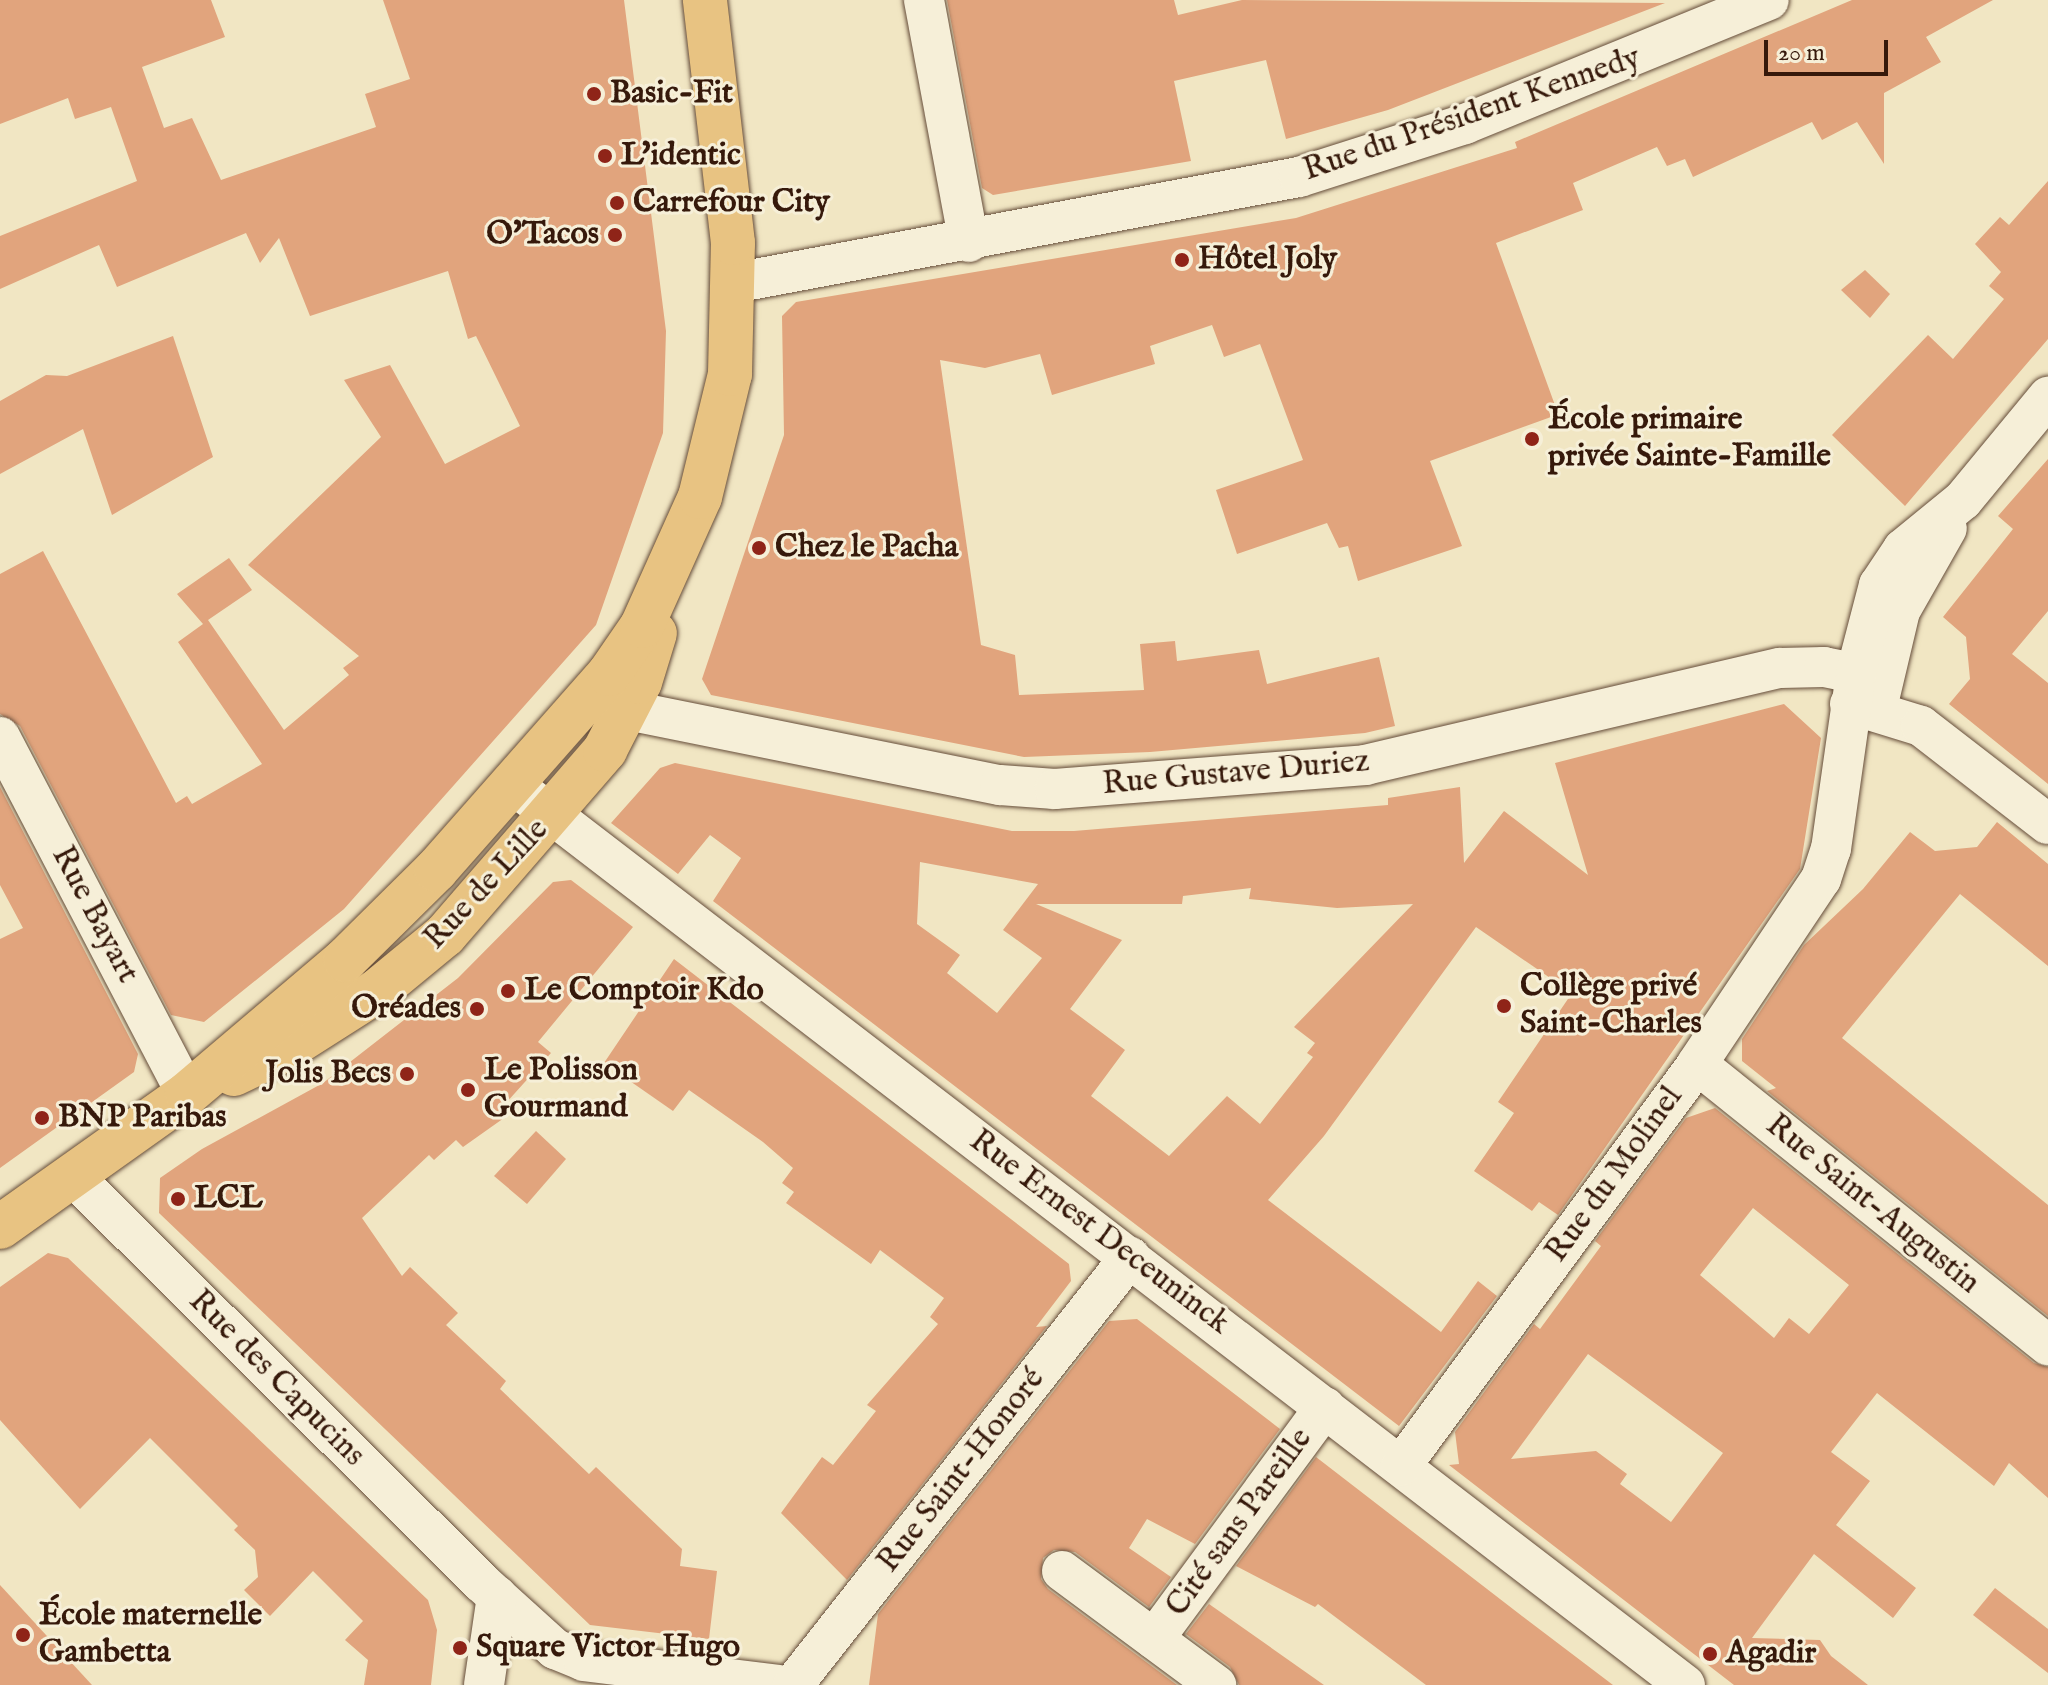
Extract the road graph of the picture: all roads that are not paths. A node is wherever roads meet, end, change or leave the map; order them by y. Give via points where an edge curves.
1 (705, 0) edge
2 (924, 0) edge
3 (1769, 0) edge
4 (969, 242) junction
5 (734, 283) junction
6 (2048, 397) edge
7 (670, 573) junction
8 (1867, 692) junction
9 (585, 701) junction
10 (627, 710) junction
11 (0, 737) edge
12 (512, 784) junction
13 (553, 815) junction
14 (2048, 824) edge
15 (1697, 1064) junction
16 (187, 1094) junction
17 (72, 1175) junction
18 (0, 1227) edge
19 (1130, 1257) junction
20 (2048, 1345) edge
21 (1325, 1407) junction
22 (1401, 1466) junction
23 (1062, 1571) dead end
24 (489, 1589) junction
25 (1154, 1639) junction
26 (484, 1685) edge
27 (779, 1685) edge
28 (793, 1685) edge
29 (1216, 1685) edge
30 (1685, 1685) edge

1 - 5 main road, Rue de Lille
2 - 4 street
3 - 4 street, Rue du Président Kennedy via 1638,57 1379,153 1261,186
4 - 5 street, Rue du Président Kennedy
5 - 7 main road, Rue de Lille via 730,374 720,426
6 - 8 street, Rue du Molinel via 1963,500 1889,565 1873,600
7 - 9 main road, Rue de Lille via 623,655
7 - 10 main road, Rue de Lille via 651,649
8 - 10 street, Rue Gustave Duriez via 1799,666 1325,772 1055,789 1000,785
8 - 14 street, Rue Gustave Duriez via 1935,734
8 - 15 street, Rue du Molinel via 1821,879
9 - 10 street, Rue Gustave Duriez
9 - 12 main road, Rue de Lille
10 - 13 main road, Rue de Lille via 605,750
11 - 16 street, Rue Bayart
12 - 13 street, Rue Ernest Deceuninck
12 - 16 main road, Rue de Lille via 373,934
13 - 16 main road, Rue de Lille via 445,935 377,991 286,1049
13 - 19 street, Rue Ernest Deceuninck
15 - 20 street, Rue Saint-Augustin
15 - 22 street, Rue du Molinel
16 - 17 main road, Rue de Lille
17 - 18 main road, Rue de Lille
17 - 24 street, Rue des Capucins
19 - 21 street, Rue Ernest Deceuninck
19 - 28 street, Rue Saint-Honoré
21 - 22 street, Rue Ernest Deceuninck
21 - 25 street, Cité sans Pareille
22 - 30 street, Rue Ernest Deceuninck
23 - 25 street, Cité sans Pareille
24 - 26 street
24 - 27 street, Rue des Capucins via 555,1649 584,1661
25 - 29 street, Cité sans Pareille

